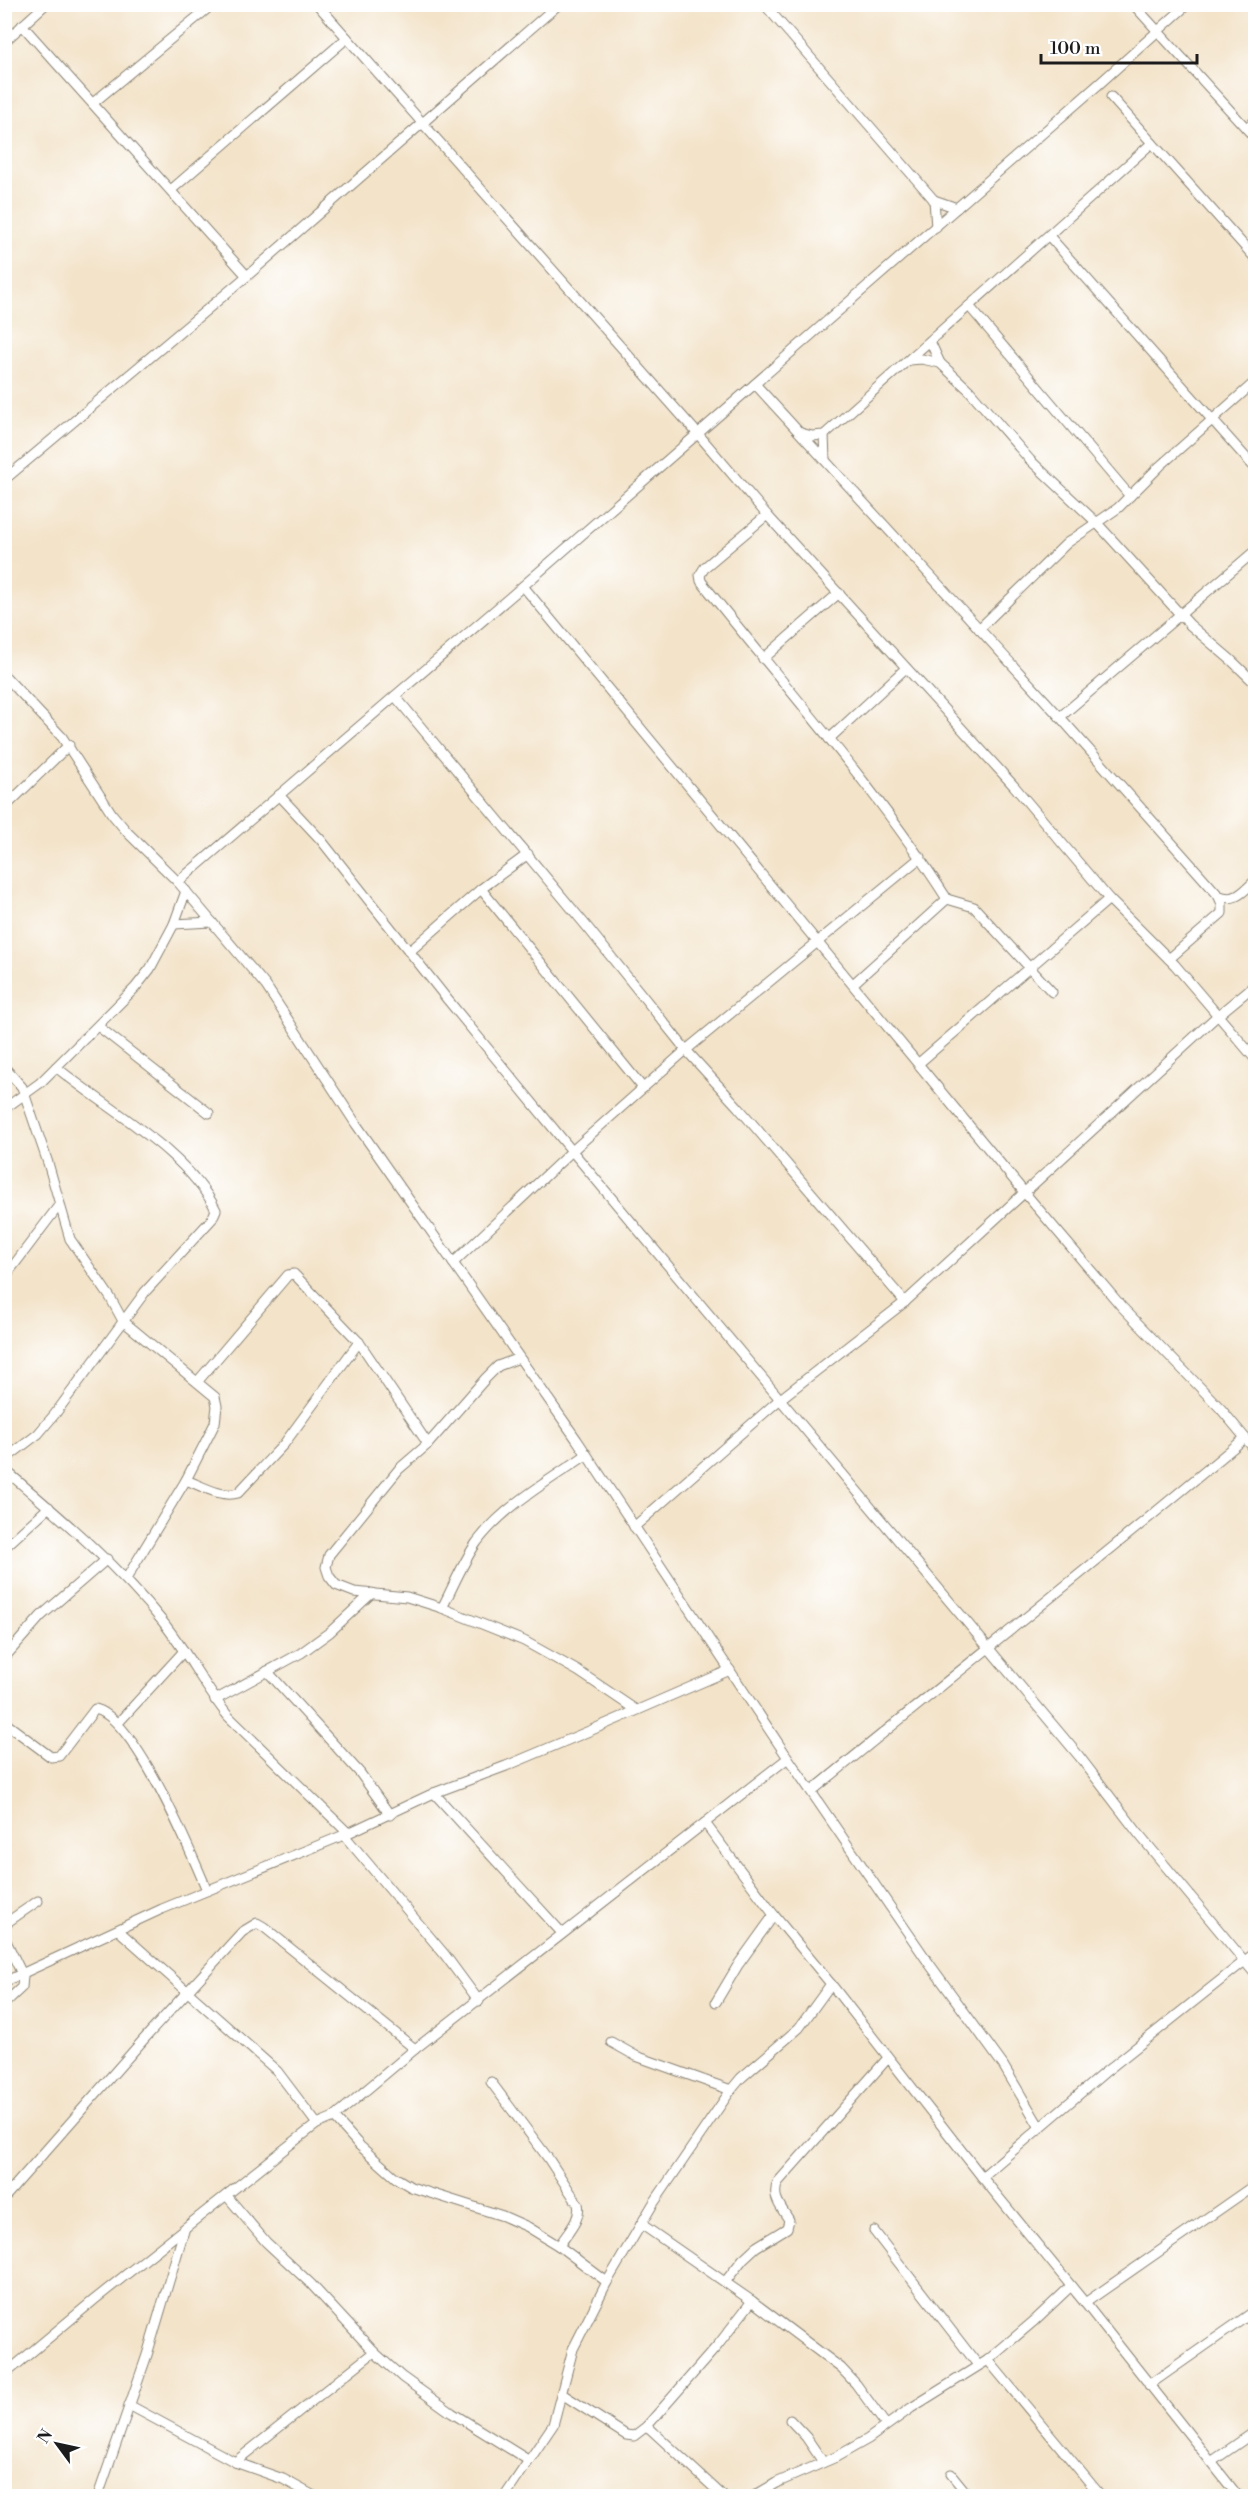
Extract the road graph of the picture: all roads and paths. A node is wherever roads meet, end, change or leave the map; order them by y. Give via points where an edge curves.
1 (46, 4) edge
2 (213, 4) edge
3 (317, 4) edge
4 (559, 4) edge
5 (764, 4) edge
6 (1134, 4) edge
7 (1188, 4) edge
8 (22, 26) junction
9 (1156, 31) junction
10 (347, 38) junction
11 (4, 42) edge
12 (1111, 97) dead end
13 (93, 103) junction
14 (1256, 120) edge
15 (423, 125) junction
16 (1246, 128) junction
17 (1256, 139) edge
18 (1152, 143) junction
19 (171, 190) junction
20 (934, 200) junction
21 (957, 208) junction
22 (936, 227) junction
23 (1049, 237) junction
24 (1256, 259) edge
25 (247, 276) junction
26 (969, 306) junction
27 (930, 341) junction
28 (909, 360) junction
29 (940, 363) junction
30 (1256, 381) edge
31 (755, 384) junction
32 (1213, 420) junction
33 (800, 433) junction
34 (698, 434) junction
35 (824, 435) junction
36 (825, 460) junction
37 (1256, 468) edge
38 (4, 480) edge
39 (1130, 496) junction
40 (766, 514) junction
41 (1096, 522) junction
42 (1256, 550) edge
43 (524, 586) junction
44 (839, 593) junction
45 (1180, 615) junction
46 (979, 629) junction
47 (763, 659) junction
48 (906, 668) junction
49 (4, 675) edge
50 (1256, 684) edge
51 (395, 696) junction
52 (1060, 717) junction
53 (829, 739) junction
54 (69, 745) junction
55 (279, 795) junction
56 (4, 808) edge
57 (528, 854) junction
58 (921, 857) junction
59 (1256, 880) edge
60 (178, 882) junction
61 (481, 889) junction
62 (186, 891) junction
63 (1218, 895) junction
64 (947, 899) junction
65 (1109, 899) junction
66 (212, 922) junction
67 (174, 924) junction
68 (817, 940) junction
69 (409, 952) junction
70 (1169, 959) junction
71 (1030, 966) junction
72 (854, 984) junction
73 (1256, 984) edge
74 (1052, 992) dead end
75 (1217, 1016) junction
76 (99, 1027) junction
77 (686, 1050) junction
78 (1256, 1060) edge
79 (919, 1064) junction
80 (4, 1067) edge
81 (56, 1067) junction
82 (643, 1088) junction
83 (25, 1096) junction
84 (4, 1108) edge
85 (209, 1113) dead end
86 (572, 1151) junction
87 (1024, 1192) junction
88 (60, 1204) junction
89 (453, 1263) junction
90 (4, 1278) edge
91 (905, 1302) junction
92 (123, 1321) junction
93 (359, 1342) junction
94 (519, 1358) junction
95 (198, 1382) junction
96 (779, 1400) junction
97 (1245, 1438) junction
98 (428, 1443) junction
99 (1256, 1451) edge
100 (586, 1455) junction
101 (4, 1460) edge
102 (4, 1469) edge
103 (186, 1480) junction
104 (49, 1508) junction
105 (634, 1527) junction
106 (4, 1548) edge
107 (106, 1559) junction
108 (126, 1579) junction
109 (372, 1593) junction
110 (442, 1608) junction
111 (988, 1647) junction
112 (184, 1651) junction
113 (4, 1658) edge
114 (730, 1670) junction
115 (267, 1671) junction
116 (215, 1700) junction
117 (636, 1710) junction
118 (4, 1722) edge
119 (118, 1724) junction
120 (788, 1758) junction
121 (812, 1791) junction
122 (434, 1793) junction
123 (390, 1815) junction
124 (705, 1823) junction
125 (346, 1834) junction
126 (207, 1890) junction
127 (38, 1901) dead end
128 (774, 1915) junction
129 (4, 1928) edge
130 (118, 1930) junction
131 (562, 1933) junction
132 (4, 1937) edge
133 (1256, 1952) edge
134 (1245, 1962) junction
135 (1256, 1975) edge
136 (23, 1976) junction
137 (4, 1982) edge
138 (831, 1984) junction
139 (186, 1992) junction
140 (479, 2001) junction
141 (716, 2002) dead end
142 (4, 2004) edge
143 (611, 2042) dead end
144 (415, 2049) junction
145 (888, 2058) junction
146 (491, 2082) dead end
147 (731, 2090) junction
148 (334, 2117) junction
149 (317, 2124) junction
150 (1040, 2126) junction
151 (982, 2177) junction
152 (1256, 2184) edge
153 (227, 2196) junction
154 (4, 2198) edge
155 (640, 2224) junction
156 (184, 2230) junction
157 (874, 2231) dead end
158 (559, 2246) junction
159 (607, 2282) junction
160 (725, 2282) junction
161 (1071, 2286) junction
162 (752, 2301) junction
163 (1085, 2303) junction
164 (1256, 2310) edge
165 (374, 2352) junction
166 (988, 2360) junction
167 (4, 2361) edge
168 (978, 2365) junction
169 (8, 2372) edge
170 (1149, 2385) junction
171 (562, 2394) junction
172 (129, 2405) junction
173 (790, 2420) dead end
174 (886, 2425) junction
175 (647, 2426) junction
176 (1256, 2431) edge
177 (528, 2460) junction
178 (235, 2462) junction
179 (823, 2462) junction
180 (1211, 2462) junction
181 (951, 2474) dead end
182 (98, 2496) edge
183 (315, 2496) edge
184 (505, 2496) edge
185 (723, 2496) edge
186 (754, 2496) edge
187 (969, 2496) edge
188 (1101, 2496) edge
189 (1237, 2496) edge

1 - 8 street
2 - 13 street
3 - 10 street
4 - 15 street
5 - 20 street
6 - 9 street
7 - 9 street
8 - 11 street
8 - 13 street
9 - 16 street
9 - 21 street
10 - 15 street
10 - 19 street
12 - 18 street
13 - 19 street
14 - 16 street
15 - 25 street
15 - 34 street
16 - 17 street
18 - 23 street
18 - 24 street
19 - 25 street
20 - 21 street
20 - 22 street
21 - 22 street
22 - 31 street
23 - 26 street
23 - 32 street
25 - 38 street
26 - 27 street
26 - 39 street
27 - 28 street
27 - 29 street
28 - 29 street
28 - 35 street
29 - 41 street via 1030,460
30 - 32 street
31 - 33 street
31 - 34 street
32 - 37 street
32 - 39 street
33 - 35 street
33 - 36 street
34 - 40 street
34 - 43 street
35 - 36 street
36 - 46 street
39 - 41 street
40 - 44 street
40 - 47 street via 700,575
41 - 45 street
41 - 46 street via 1067,543
42 - 45 street
43 - 51 street
43 - 68 street
44 - 47 street
44 - 48 street
45 - 50 street
45 - 52 street
46 - 52 street
47 - 53 street
48 - 53 street
48 - 65 street via 1014,786
49 - 54 street
51 - 55 street
51 - 57 street
52 - 63 street
53 - 58 street
54 - 56 street
54 - 60 street via 117,820
55 - 60 street
55 - 69 street via 321,840
57 - 61 street
57 - 77 street
58 - 64 street
58 - 68 street
59 - 63 street via 1235,898
60 - 62 street
61 - 69 street
61 - 82 street
62 - 66 street
62 - 67 street
63 - 70 street via 1222,913
64 - 71 street via 974,907
64 - 72 street
65 - 70 street
65 - 71 street
66 - 67 street
66 - 89 street via 266,986
67 - 76 street via 150,969
68 - 72 street
68 - 77 street
69 - 86 street
70 - 75 street
71 - 74 street
71 - 79 street
72 - 79 street
73 - 75 street
75 - 78 street
75 - 87 street
76 - 81 street
76 - 85 street
77 - 82 street
77 - 91 street
79 - 87 street
80 - 83 street
81 - 83 street
81 - 92 street via 178,1160 216,1210 212,1220
82 - 86 street
83 - 84 street
83 - 88 street
86 - 89 street
86 - 96 street
87 - 91 street
87 - 97 street via 1122,1307
88 - 90 street
88 - 92 street via 70,1239
89 - 94 street
91 - 96 street
92 - 95 street
92 - 101 street via 38,1434
93 - 95 street via 291,1274
93 - 98 street
93 - 103 street via 284,1444 238,1493 218,1493
94 - 98 street via 498,1366
94 - 100 street
95 - 103 street via 215,1397 217,1406 214,1423
96 - 105 street
96 - 111 street
97 - 99 street
97 - 111 street
98 - 109 street via 399,1469 329,1555 326,1567 336,1585
100 - 105 street
100 - 110 street via 489,1528 476,1544
102 - 104 street
103 - 108 street
104 - 106 street
104 - 107 street
105 - 114 street
107 - 108 street
107 - 113 street via 41,1616
108 - 112 street
109 - 110 street via 407,1597
109 - 115 street via 330,1632
110 - 117 street via 551,1654
111 - 121 street
111 - 134 street
112 - 116 street
112 - 119 street
114 - 117 street
114 - 120 street
115 - 116 street
115 - 123 street via 360,1773
116 - 125 street
117 - 122 street
118 - 119 street via 51,1758 59,1756 95,1709
119 - 126 street via 161,1792
120 - 121 street
120 - 124 street
121 - 150 street via 1003,2066
122 - 123 street
122 - 131 street
123 - 125 street
124 - 128 street
124 - 131 street
125 - 126 street
125 - 140 street
126 - 130 street
127 - 129 street
128 - 138 street
128 - 141 street
130 - 136 street
130 - 139 street
131 - 140 street
132 - 136 street
133 - 134 street
134 - 135 street
134 - 150 street
136 - 137 street
136 - 142 street via 22,1987
138 - 145 street
138 - 147 street via 799,2028
139 - 144 street via 242,1932 257,1923
139 - 149 street via 278,2071
139 - 154 street
140 - 144 street
143 - 147 street via 636,2056
144 - 148 street
145 - 151 street
145 - 160 street via 778,2182 774,2190 789,2220 787,2228 756,2247
146 - 158 street via 578,2204 576,2220
147 - 155 street
148 - 149 street
148 - 158 street via 360,2146 411,2187 503,2216
149 - 153 street
150 - 151 street
151 - 161 street
152 - 163 street
153 - 156 street
153 - 165 street via 266,2242
155 - 159 street
155 - 160 street
156 - 169 street
156 - 172 street
157 - 168 street
158 - 159 street
159 - 171 street via 573,2349
160 - 162 street
161 - 163 street
161 - 166 street
162 - 174 street via 842,2368
162 - 175 street
163 - 170 street
164 - 170 street
165 - 177 street via 425,2394
165 - 178 street
166 - 168 street
166 - 188 street
167 - 169 street
168 - 174 street
170 - 180 street
171 - 175 street via 626,2435 634,2436
171 - 177 street via 553,2425
172 - 178 street
172 - 182 street
173 - 179 street
174 - 179 street via 852,2449
175 - 185 street
176 - 180 street
177 - 184 street
178 - 183 street via 283,2479
179 - 186 street
180 - 189 street
181 - 187 street

